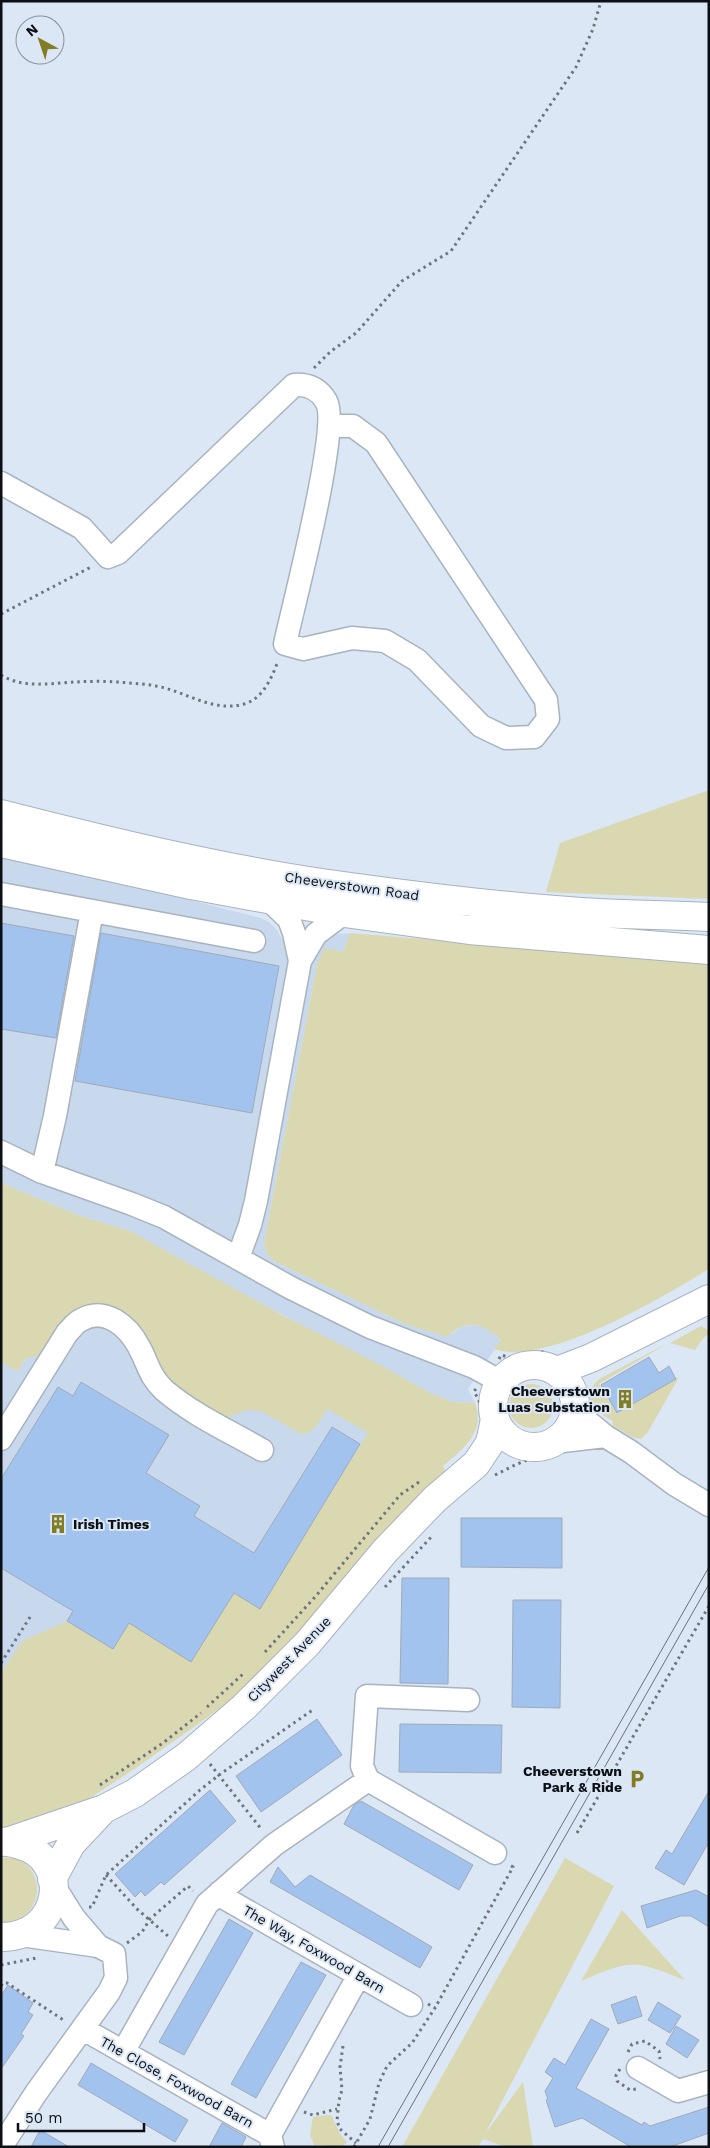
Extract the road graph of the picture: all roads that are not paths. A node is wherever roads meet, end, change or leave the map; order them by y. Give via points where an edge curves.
1 (329, 426) junction
2 (1, 483) edge
3 (1, 814) edge
4 (1, 843) edge
5 (1, 894) edge
6 (268, 899) junction
7 (92, 911) junction
8 (344, 913) junction
9 (709, 917) edge
10 (254, 941) dead end
11 (709, 950) edge
12 (300, 961) junction
13 (1, 1152) edge
14 (42, 1172) junction
15 (238, 1258) junction
16 (709, 1299) edge
17 (591, 1358) junction
18 (557, 1371) junction
19 (501, 1382) junction
20 (575, 1406) junction
21 (495, 1419) junction
22 (605, 1436) junction
23 (1, 1439) edge
24 (554, 1442) junction
25 (520, 1444) junction
26 (262, 1450) dead end
27 (476, 1464) junction
28 (709, 1505) edge
29 (468, 1700) dead end
30 (368, 1780) junction
31 (98, 1799) junction
32 (4, 1842) edge
33 (494, 1854) road end
34 (53, 1882) junction
35 (213, 1898) junction
36 (9, 1938) edge
37 (106, 1950) junction
38 (359, 1975) junction
39 (411, 2005) road end
40 (82, 2031) junction
41 (123, 2052) junction
42 (638, 2068) dead end
43 (709, 2082) edge
44 (272, 2141) edge
45 (1, 2146) edge

1 - 1 street via 314,522 285,644 303,649 352,638 385,641 417,660 481,726 506,738 534,737 548,719 546,700 376,443 353,426
1 - 2 street via 327,402 306,384 294,385 118,553 108,557 82,528
3 - 9 main road, Cheeverstown Road via 97,839 320,883 484,903
4 - 6 main road, Cheeverstown Road
5 - 7 street
6 - 8 main road, Cheeverstown Road
6 - 12 street via 289,919
7 - 10 street
7 - 14 street
8 - 11 main road, Cheeverstown Road via 469,930
8 - 12 street via 316,934
12 - 15 street via 256,1201
13 - 14 street
14 - 15 street via 164,1217
15 - 19 street via 370,1327 474,1367
16 - 17 main road
17 - 18 main road
17 - 20 main road via 578,1382
18 - 19 main road via 533,1365 515,1370
18 - 20 main road via 572,1389
19 - 21 main road via 495,1393
20 - 22 street
20 - 24 main road via 573,1420 566,1432
21 - 25 main road via 509,1438
21 - 27 main road, Citywest Avenue via 490,1443
22 - 24 street
22 - 28 street
23 - 26 street via 67,1333 81,1320 102,1315 117,1320 131,1333 148,1372 163,1389 194,1412
24 - 25 main road via 537,1446
25 - 27 main road, Citywest Avenue
27 - 31 main road, Citywest Avenue via 435,1499 391,1545 307,1644 244,1707 186,1757 135,1793
29 - 30 street via 367,1696 362,1766
30 - 33 street
30 - 35 street via 274,1845
31 - 32 main road, Citywest Avenue
31 - 34 main road, Citywest Avenue
32 - 34 main road via 26,1847 41,1857
34 - 36 main road, Citywest Avenue via 52,1904 45,1918 35,1928
34 - 37 street via 74,1918
35 - 38 street, The Way, Foxwood Barn via 226,1899
35 - 41 street
36 - 37 street
37 - 40 street via 116,1978
38 - 39 street, The Way, Foxwood Barn
38 - 44 street via 288,2104
40 - 41 street, The Close, Foxwood Barn
40 - 45 street
41 - 44 street, The Close, Foxwood Barn
42 - 43 street via 678,2090

